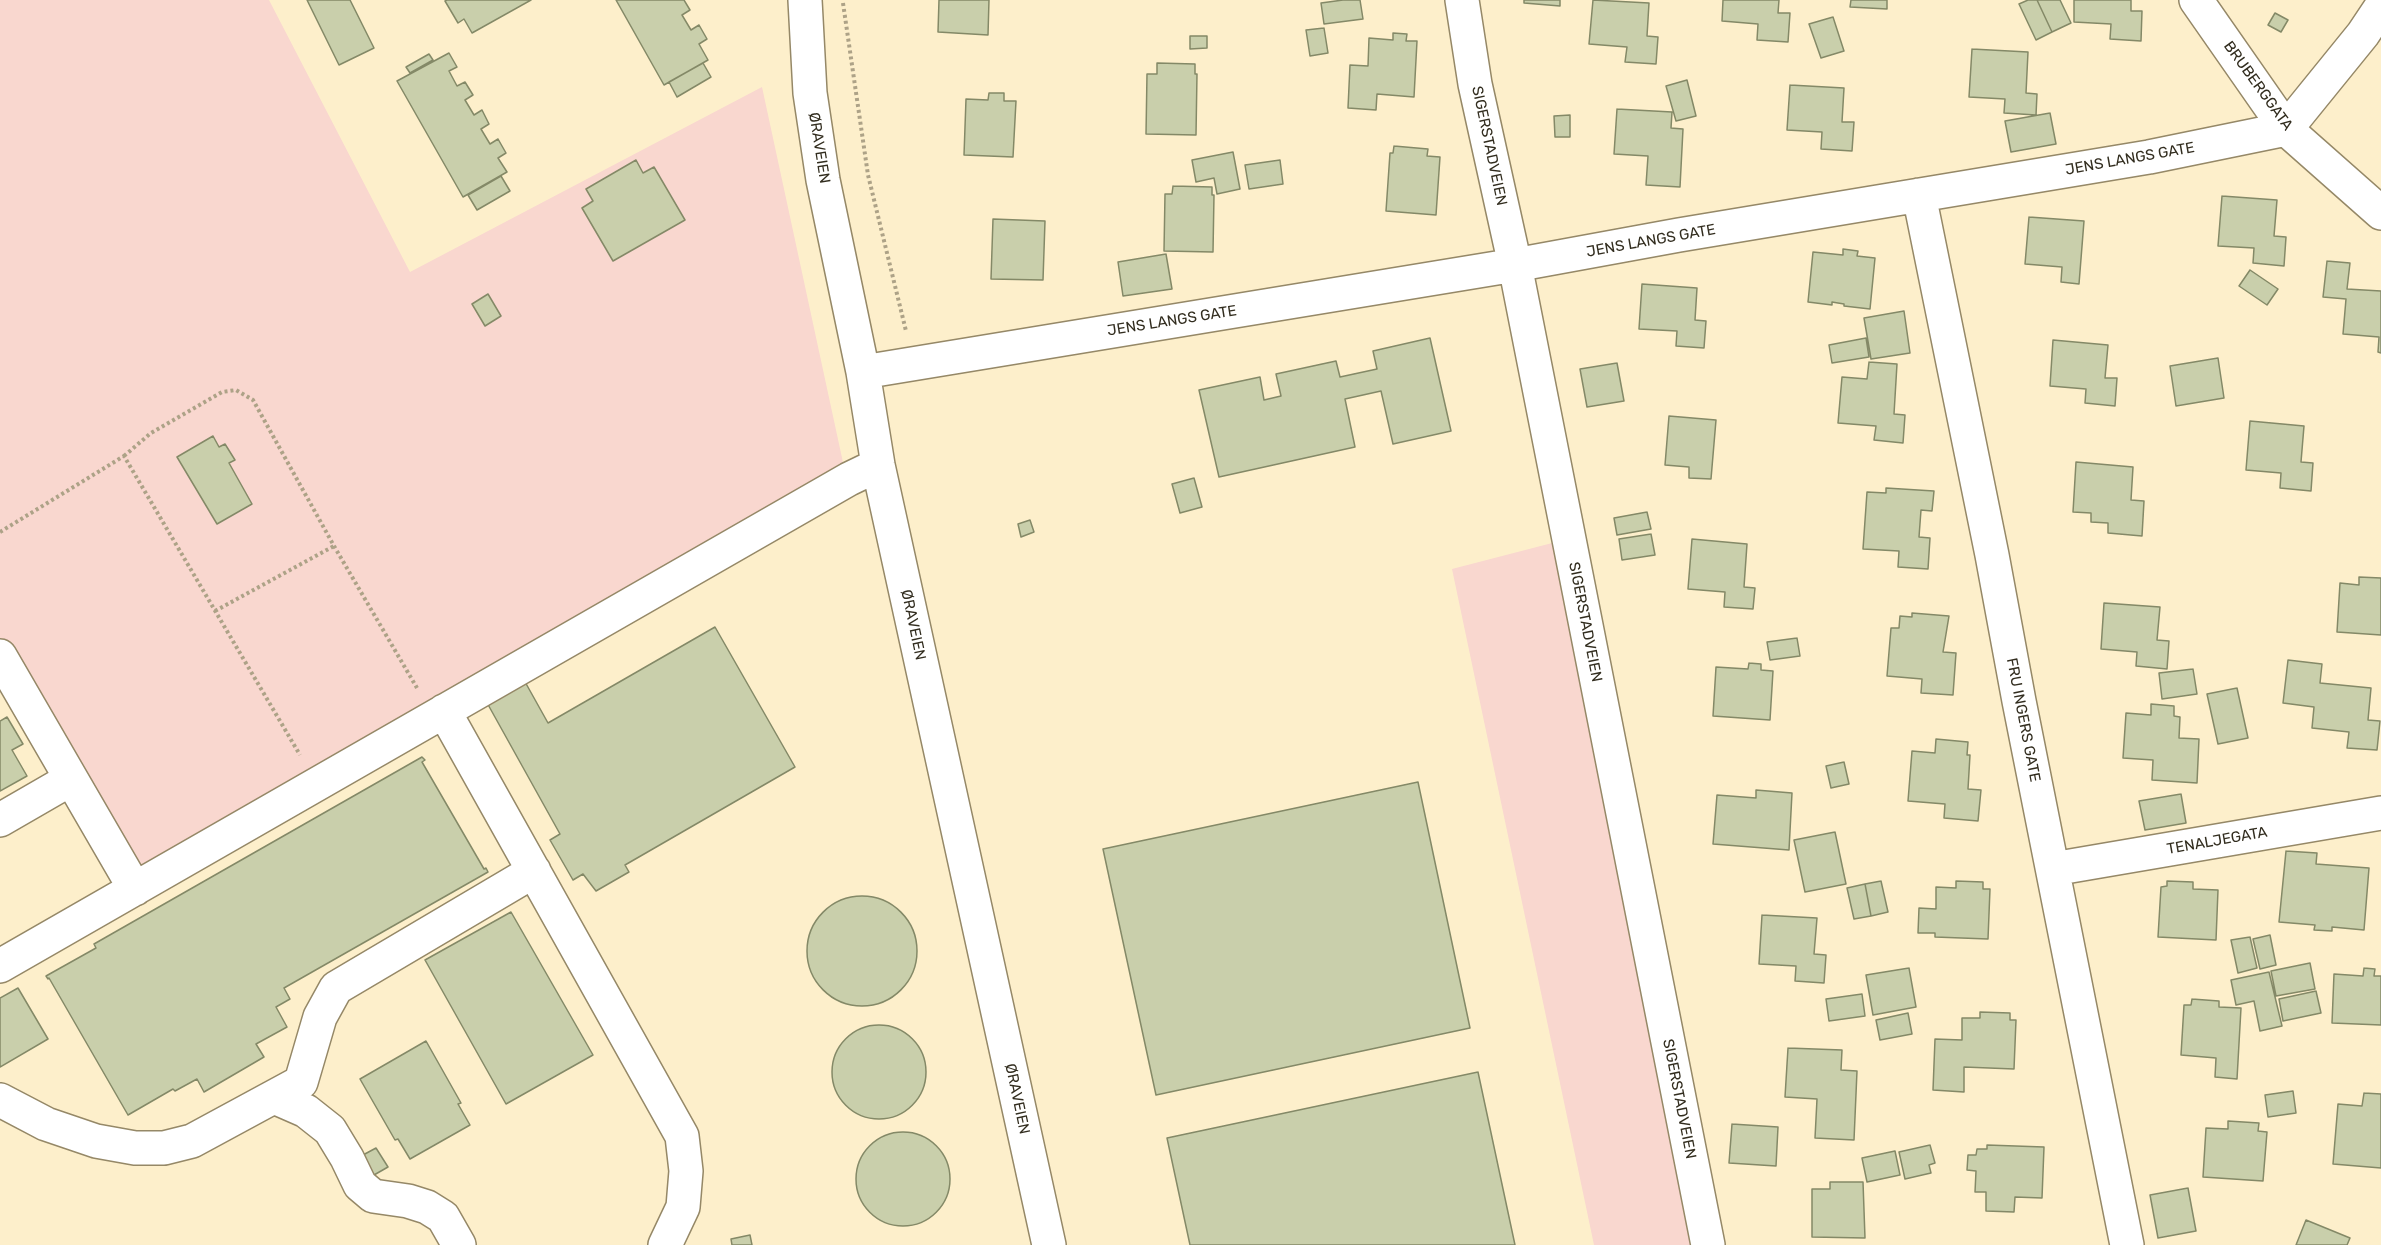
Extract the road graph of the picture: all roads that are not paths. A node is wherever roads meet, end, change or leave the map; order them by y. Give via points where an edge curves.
1 (805, 0) edge
2 (1462, 0) edge
3 (2196, 0) edge
4 (2381, 8) edge
5 (2286, 129) junction
6 (1919, 195) junction
7 (2381, 213) edge
8 (1515, 265) junction
9 (863, 372) junction
10 (878, 465) junction
11 (0, 656) edge
12 (439, 714) junction
13 (71, 779) junction
14 (2381, 813) edge
15 (0, 820) edge
16 (2052, 869) junction
17 (534, 871) junction
18 (135, 889) junction
19 (0, 966) edge
20 (274, 1097) junction
21 (0, 1100) edge
22 (459, 1245) edge
23 (665, 1245) edge
24 (1049, 1245) edge
25 (1708, 1245) edge
26 (2127, 1245) edge

1 - 9 street, ØRAVEIEN via 810,93 823,180
2 - 8 street, SIGERSTADVEIEN via 1475,84
3 - 5 street, BRUBERGGATA
4 - 5 street
5 - 6 street, JENS LANGS GATE via 2149,157
5 - 7 street, BRUBERGGATA
6 - 8 street, JENS LANGS GATE
6 - 16 street, FRU INGERS GATE
8 - 9 street, JENS LANGS GATE
8 - 25 street, SIGERSTADVEIEN
9 - 10 street, ØRAVEIEN
10 - 12 street
10 - 24 street, ØRAVEIEN
11 - 13 street
12 - 17 street
12 - 18 street
13 - 15 street
13 - 18 street
14 - 16 street, TENALJEGATA
16 - 26 street, FRU INGERS GATE
17 - 20 street via 336,988 320,1017 301,1082
17 - 23 street via 682,1136 686,1171 683,1207
18 - 19 street
20 - 21 street via 192,1141 164,1148 96,1141 46,1124
20 - 22 street via 306,1111 330,1130 360,1185 373,1196 427,1207 443,1217

